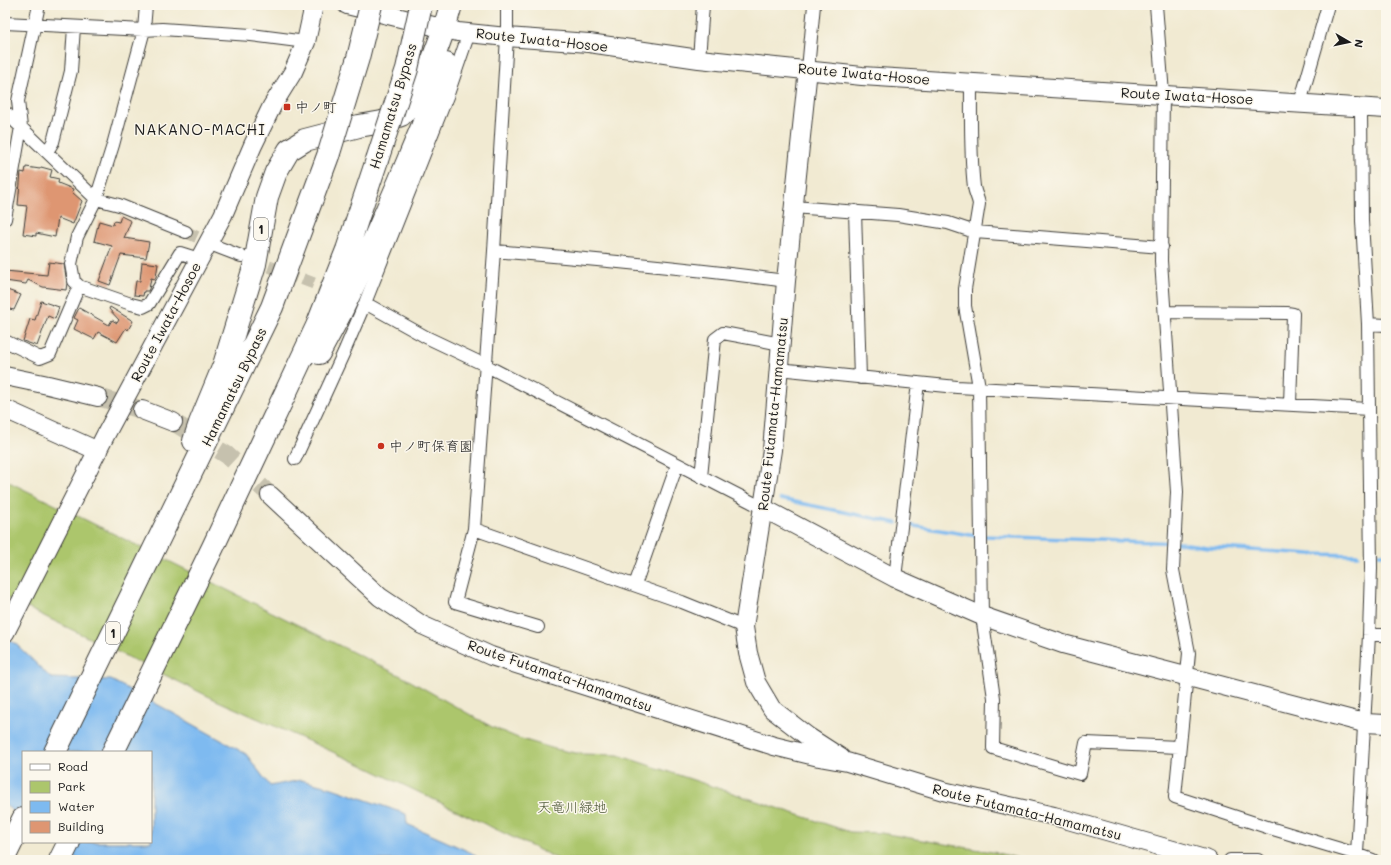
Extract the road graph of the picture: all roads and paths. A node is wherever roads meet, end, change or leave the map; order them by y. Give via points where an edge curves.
1 (39, 5) edge
2 (146, 5) edge
3 (314, 5) edge
4 (347, 5) edge
5 (371, 5) edge
6 (421, 5) edge
7 (451, 5) edge
8 (464, 5) edge
9 (507, 5) edge
10 (703, 5) edge
11 (814, 5) edge
12 (1156, 5) edge
13 (1328, 5) edge
14 (5, 23) edge
15 (35, 25) junction
16 (74, 27) junction
17 (144, 30) junction
18 (457, 31) junction
19 (507, 37) junction
20 (306, 42) junction
21 (699, 58) junction
22 (808, 69) junction
23 (971, 83) junction
24 (1164, 94) junction
25 (1300, 103) junction
26 (1361, 108) junction
27 (1386, 109) edge
28 (5, 112) edge
29 (21, 127) junction
30 (47, 152) junction
31 (8, 193) edge
32 (96, 199) junction
33 (794, 207) junction
34 (855, 211) junction
35 (5, 219) edge
36 (186, 232) tunnel mouth
37 (975, 232) junction
38 (215, 246) tunnel mouth
39 (1162, 247) junction
40 (494, 251) junction
41 (241, 256) tunnel mouth
42 (199, 259) junction
43 (786, 281) junction
44 (80, 286) junction
45 (365, 303) junction
46 (1165, 312) junction
47 (1368, 324) junction
48 (1386, 325) edge
49 (5, 341) edge
50 (781, 344) junction
51 (485, 365) junction
52 (778, 369) junction
53 (5, 376) edge
54 (860, 378) junction
55 (918, 383) junction
56 (979, 387) junction
57 (98, 398) tunnel mouth
58 (1170, 398) junction
59 (1290, 404) junction
60 (5, 409) edge
61 (1369, 409) junction
62 (142, 410) tunnel mouth
63 (173, 422) tunnel mouth
64 (98, 451) junction
65 (295, 459) dead end
66 (677, 465) junction
67 (701, 477) junction
68 (270, 495) tunnel mouth
69 (763, 508) junction
70 (170, 514) junction
71 (474, 529) junction
72 (212, 547) junction
73 (895, 578) junction
74 (635, 585) junction
75 (982, 616) junction
76 (538, 627) dead end
77 (744, 627) junction
78 (5, 633) edge
79 (1369, 635) junction
80 (1386, 635) edge
81 (1186, 676) junction
82 (1364, 723) junction
83 (1386, 724) edge
84 (1179, 747) junction
85 (55, 751) edge
86 (113, 751) edge
87 (847, 762) junction
88 (22, 821) edge
89 (68, 843) edge
90 (5, 856) edge
91 (1356, 857) edge
92 (60, 860) edge
93 (1208, 860) edge
94 (1230, 860) edge
95 (1258, 860) edge
96 (1373, 860) edge

1 - 15 street
2 - 17 street
3 - 20 main road, Route Iwata-Hosoe
4 - 18 main road, Route Iwata-Hosoe
5 - 70 highway, Hamamatsu Bypass / 1, bridge via 329,153 272,307
6 - 72 highway, Hamamatsu Bypass / 1, bridge via 407,69 347,250 317,326
7 - 18 highway, 1
8 - 18 highway, 1
9 - 19 street
10 - 21 street
11 - 22 street
12 - 24 street
13 - 25 street
14 - 15 street
15 - 16 street
15 - 29 street via 18,101
16 - 17 street
16 - 30 street via 72,71 53,142
17 - 20 street via 251,35
17 - 32 street
18 - 19 main road, Route Iwata-Hosoe
18 - 45 street via 448,94
18 - 70 highway, 1 via 413,101 401,115 305,140 289,150 276,172 267,197 255,264 224,365 200,424
18 - 72 highway, 1 via 400,182 340,314 282,424
19 - 21 main road, Route Iwata-Hosoe
19 - 40 street
20 - 42 main road, Route Iwata-Hosoe via 293,72 253,144 223,215
21 - 22 main road, Route Iwata-Hosoe
22 - 23 main road, Route Iwata-Hosoe via 862,76
22 - 33 main road, Route Futamata-Hamamatsu
23 - 24 main road, Route Iwata-Hosoe
23 - 37 street via 974,189 979,204
24 - 25 main road, Route Iwata-Hosoe
24 - 39 street
25 - 26 main road, Route Iwata-Hosoe
26 - 27 main road, Route Iwata-Hosoe
26 - 47 street via 1362,221
28 - 29 street
29 - 30 street
29 - 31 street
30 - 32 street
31 - 35 street
32 - 36 street via 119,205
32 - 44 street via 77,237 71,264 74,281
33 - 34 street
33 - 43 main road, Route Futamata-Hamamatsu
34 - 37 street via 948,223
34 - 54 street
37 - 39 street
37 - 56 street via 965,289 965,306
38 - 41 street
39 - 46 street
40 - 43 street via 600,259
40 - 51 street
42 - 44 street via 180,252 149,304 142,307
42 - 64 main road, Route Iwata-Hosoe
43 - 50 main road, Route Futamata-Hamamatsu
44 - 49 street via 50,354 40,358
45 - 51 street via 426,337
45 - 65 street
46 - 58 street
46 - 59 street via 1292,314
47 - 48 street
47 - 61 street
50 - 52 main road, Route Futamata-Hamamatsu
50 - 67 street via 723,333 715,339
51 - 66 street
51 - 71 street
52 - 54 street
52 - 69 main road, Route Futamata-Hamamatsu via 772,450
53 - 57 main road
54 - 55 street
55 - 56 street
55 - 73 street
56 - 58 street
56 - 75 street
58 - 59 street
58 - 81 street via 1177,492 1173,570 1189,653
59 - 61 street
60 - 64 main road
61 - 79 street
62 - 63 main road
64 - 78 main road, Route Iwata-Hosoe
66 - 67 street
66 - 74 street
67 - 69 street
68 - 87 main road, Route Futamata-Hamamatsu via 380,597 422,626 491,656 774,746
69 - 73 main road
69 - 77 main road, Route Futamata-Hamamatsu
70 - 85 highway, Hamamatsu Bypass / 1
71 - 74 street
71 - 76 street via 454,602
72 - 86 highway, Hamamatsu Bypass / 1
73 - 75 main road
74 - 77 street
75 - 81 main road via 1063,644
75 - 84 street via 994,698 993,748 1080,774 1086,743
77 - 87 main road, Route Futamata-Hamamatsu via 756,682 772,709
79 - 80 street
79 - 82 street
81 - 82 main road
81 - 84 street
82 - 83 main road
82 - 91 street
84 - 91 street via 1175,798
87 - 93 main road, Route Futamata-Hamamatsu via 942,791 1054,816
88 - 90 highway
89 - 92 highway
91 - 96 street
94 - 95 street

